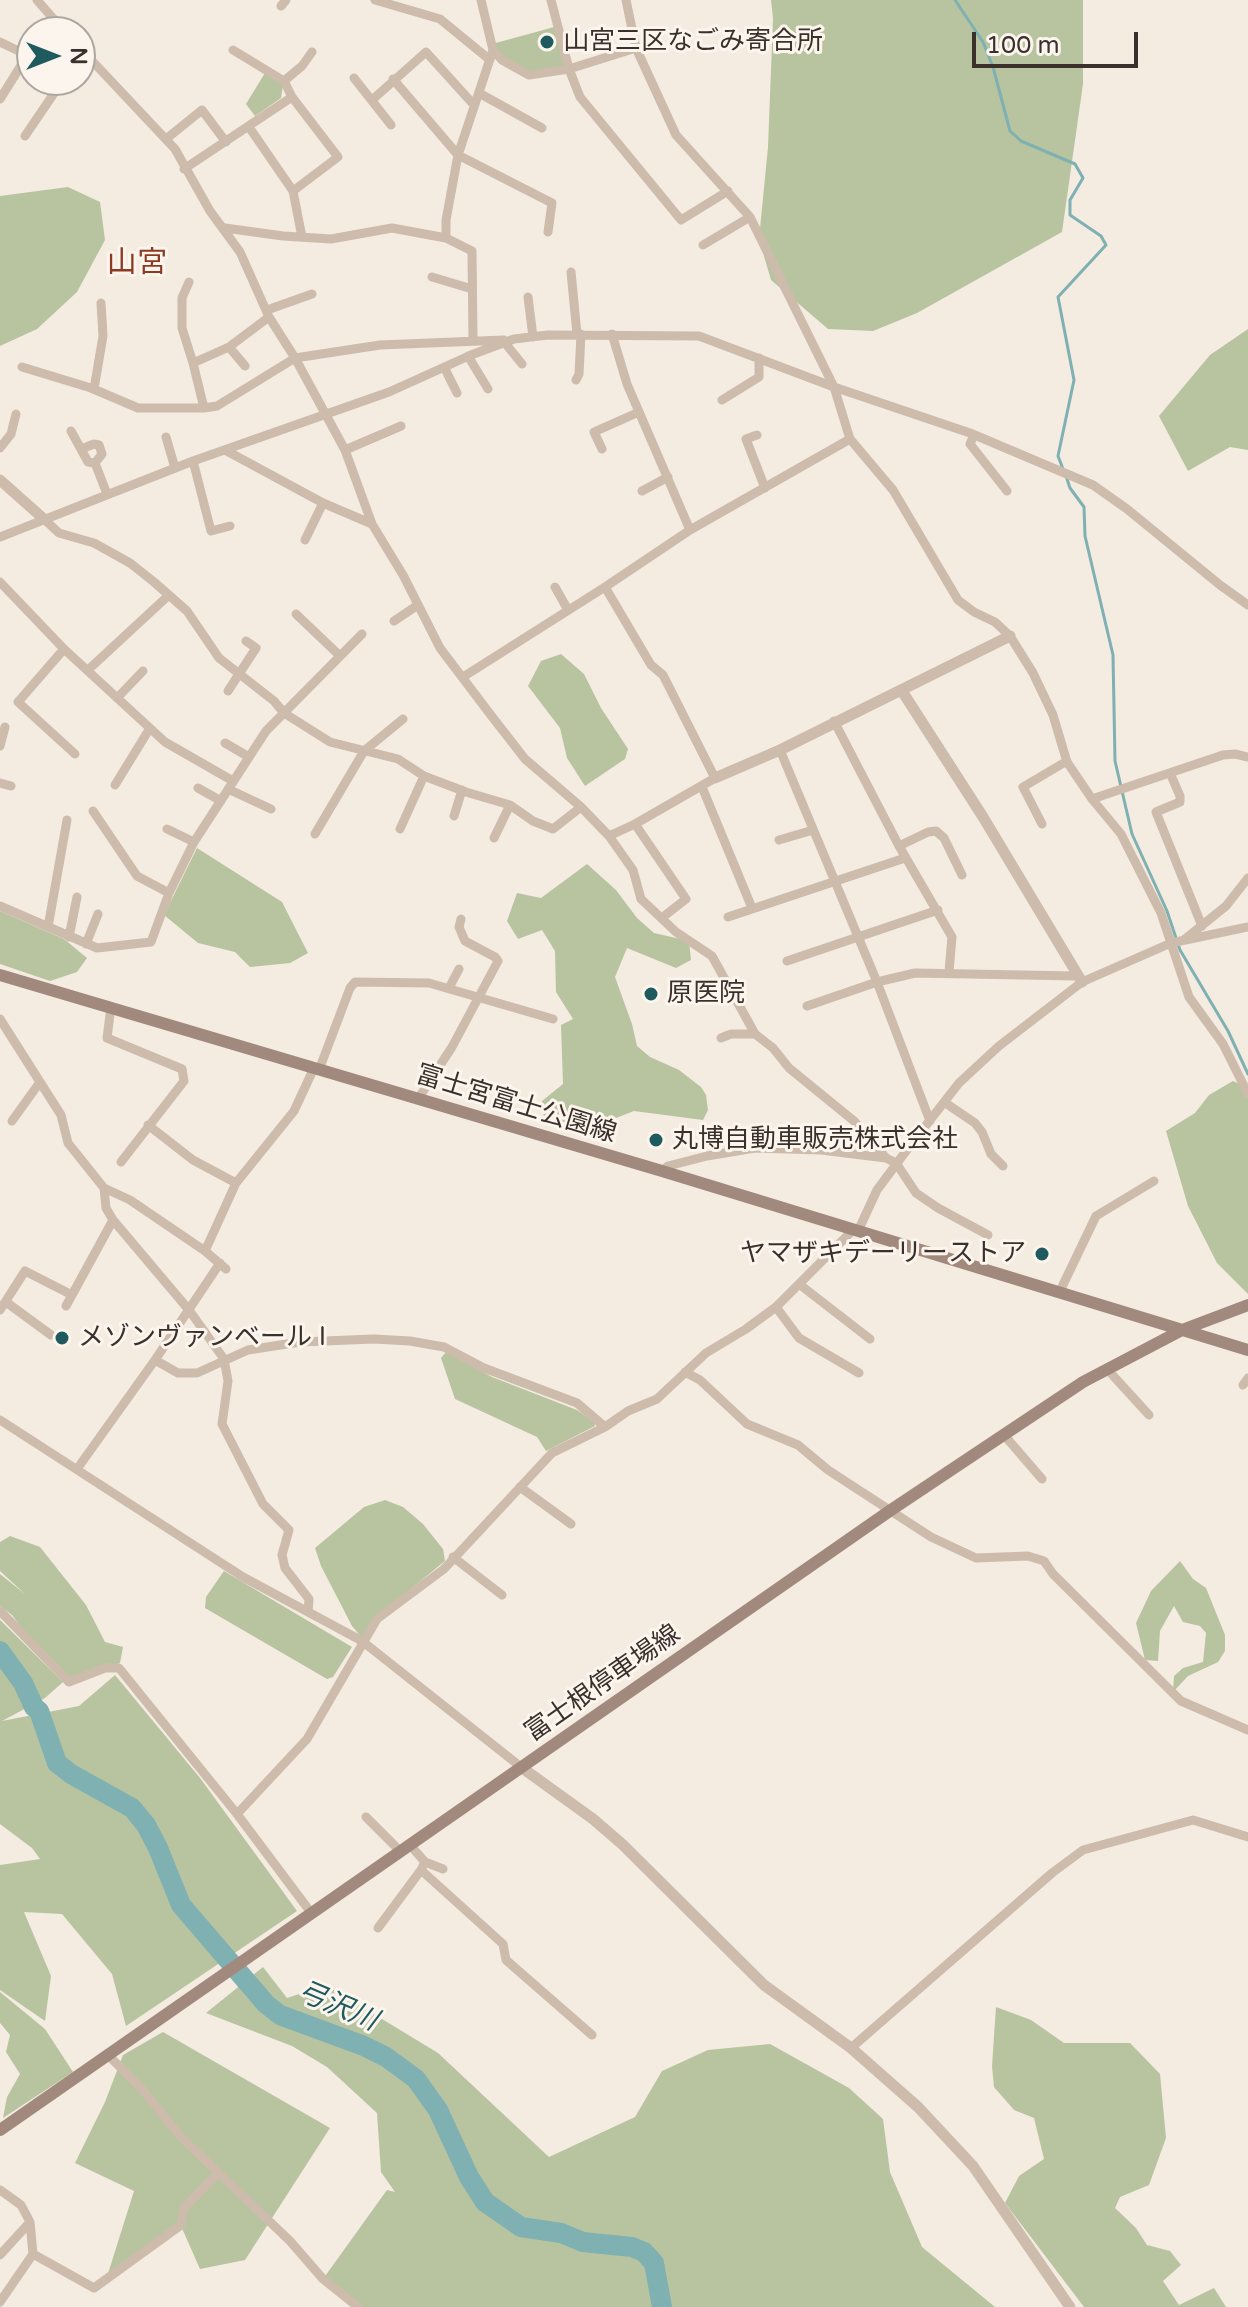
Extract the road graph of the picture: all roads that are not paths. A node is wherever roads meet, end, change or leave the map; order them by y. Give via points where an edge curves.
1 (37, 0) edge
2 (375, 0) edge
3 (481, 0) edge
4 (551, 0) edge
5 (626, 0) edge
6 (50, 16) edge
7 (636, 48) junction
8 (233, 50) dead end
9 (312, 52) dead end
10 (491, 55) junction
11 (96, 67) edge
12 (569, 69) junction
13 (16, 73) edge
14 (354, 78) dead end
15 (393, 79) junction
16 (284, 81) junction
17 (479, 93) junction
18 (52, 96) edge
19 (292, 97) junction
20 (0, 99) edge
21 (372, 100) junction
22 (474, 105) junction
23 (391, 125) dead end
24 (249, 127) junction
25 (542, 128) dead end
26 (25, 136) dead end
27 (166, 139) junction
28 (226, 142) junction
29 (458, 155) junction
30 (184, 169) junction
31 (293, 191) junction
32 (728, 191) junction
33 (750, 217) junction
34 (225, 228) junction
35 (548, 232) dead end
36 (302, 237) junction
37 (446, 238) junction
38 (703, 245) dead end
39 (571, 272) dead end
40 (432, 277) dead end
41 (189, 282) dead end
42 (472, 289) junction
43 (312, 294) dead end
44 (528, 297) dead end
45 (101, 303) dead end
46 (268, 314) junction
47 (579, 334) junction
48 (612, 334) junction
49 (533, 337) junction
50 (473, 340) junction
51 (509, 341) junction
52 (229, 347) junction
53 (468, 356) junction
54 (295, 358) junction
55 (759, 358) junction
56 (193, 363) junction
57 (522, 364) dead end
58 (245, 366) dead end
59 (22, 367) dead end
60 (444, 367) junction
61 (576, 380) dead end
62 (834, 387) junction
63 (94, 389) junction
64 (488, 389) dead end
65 (457, 393) dead end
66 (722, 400) dead end
67 (204, 408) junction
68 (639, 412) junction
69 (16, 414) dead end
70 (323, 414) junction
71 (401, 426) dead end
72 (71, 431) dead end
73 (757, 435) dead end
74 (974, 435) junction
75 (166, 437) dead end
76 (850, 439) junction
77 (0, 448) edge
78 (81, 449) junction
79 (602, 449) dead end
80 (225, 450) junction
81 (345, 450) junction
82 (193, 461) junction
83 (95, 463) junction
84 (175, 468) junction
85 (668, 477) junction
86 (0, 480) edge
87 (765, 488) junction
88 (642, 491) dead end
89 (1007, 491) dead end
90 (107, 494) junction
91 (323, 503) junction
92 (45, 520) junction
93 (372, 524) junction
94 (230, 526) dead end
95 (690, 530) junction
96 (0, 537) edge
97 (305, 540) dead end
98 (0, 582) edge
99 (555, 587) dead end
100 (605, 587) junction
101 (169, 595) junction
102 (418, 605) junction
103 (1248, 605) edge
104 (568, 610) junction
105 (296, 614) dead end
106 (394, 621) dead end
107 (362, 634) dead end
108 (1010, 636) junction
109 (246, 641) dead end
110 (64, 649) junction
111 (339, 655) junction
112 (88, 670) junction
113 (143, 671) dead end
114 (238, 675) junction
115 (463, 677) junction
116 (228, 691) dead end
117 (902, 691) junction
118 (117, 698) junction
119 (284, 713) junction
120 (403, 719) dead end
121 (834, 721) junction
122 (5, 727) dead end
123 (150, 728) junction
124 (225, 743) dead end
125 (0, 746) edge
126 (780, 750) junction
127 (364, 751) junction
128 (75, 754) dead end
129 (249, 757) junction
130 (1248, 757) edge
131 (1067, 761) junction
132 (1170, 773) junction
133 (424, 776) junction
134 (715, 778) junction
135 (0, 783) edge
136 (115, 785) dead end
137 (231, 785) junction
138 (11, 786) dead end
139 (702, 787) junction
140 (198, 788) dead end
141 (462, 790) junction
142 (1092, 799) junction
143 (221, 801) junction
144 (510, 805) junction
145 (581, 807) junction
146 (271, 809) dead end
147 (93, 811) dead end
148 (454, 816) dead end
149 (67, 820) dead end
150 (635, 824) junction
151 (1042, 824) dead end
152 (167, 829) dead end
153 (400, 829) dead end
154 (813, 830) junction
155 (315, 834) dead end
156 (609, 836) junction
157 (494, 838) dead end
158 (779, 840) dead end
159 (194, 842) junction
160 (899, 846) junction
161 (905, 858) junction
162 (962, 875) dead end
163 (1248, 878) edge
164 (836, 882) junction
165 (169, 893) junction
166 (77, 897) dead end
167 (0, 906) edge
168 (752, 908) junction
169 (938, 910) junction
170 (98, 914) dead end
171 (663, 917) junction
172 (728, 917) dead end
173 (461, 919) dead end
174 (1202, 926) junction
175 (48, 927) junction
176 (1248, 927) edge
177 (69, 937) junction
178 (858, 937) junction
179 (1183, 941) junction
180 (1171, 943) junction
181 (86, 944) junction
182 (787, 961) dead end
183 (459, 969) dead end
184 (949, 972) junction
185 (0, 975) edge
186 (1079, 979) junction
187 (877, 982) junction
188 (449, 988) junction
189 (479, 998) junction
190 (807, 1006) dead end
191 (111, 1007) junction
192 (0, 1019) edge
193 (553, 1019) dead end
194 (755, 1034) junction
195 (721, 1038) dead end
196 (317, 1069) junction
197 (40, 1082) junction
198 (1248, 1094) edge
199 (418, 1099) junction
200 (944, 1102) junction
201 (12, 1121) dead end
202 (930, 1121) junction
203 (148, 1125) junction
204 (886, 1158) junction
205 (121, 1162) dead end
206 (896, 1163) junction
207 (1003, 1166) dead end
208 (662, 1171) junction
209 (1154, 1181) dead end
210 (236, 1183) junction
211 (104, 1188) junction
212 (113, 1220) junction
213 (856, 1230) junction
214 (988, 1235) dead end
215 (205, 1251) junction
216 (799, 1284) junction
217 (1060, 1291) junction
218 (72, 1295) junction
219 (1248, 1305) edge
220 (3, 1306) edge
221 (66, 1306) dead end
222 (776, 1307) junction
223 (189, 1310) junction
224 (1182, 1330) junction
225 (51, 1335) dead end
226 (870, 1339) dead end
227 (1248, 1350) edge
228 (224, 1359) junction
229 (155, 1360) junction
230 (1107, 1369) junction
231 (685, 1372) junction
232 (859, 1373) dead end
233 (1149, 1415) dead end
234 (0, 1420) edge
235 (605, 1427) junction
236 (1004, 1435) junction
237 (77, 1469) junction
238 (1042, 1479) dead end
239 (520, 1487) junction
240 (891, 1510) junction
241 (571, 1524) dead end
242 (453, 1557) junction
243 (502, 1595) dead end
244 (0, 1611) edge
245 (308, 1612) junction
246 (362, 1641) junction
247 (1248, 1730) edge
248 (521, 1767) junction
249 (237, 1814) junction
250 (366, 1817) dead end
251 (1248, 1837) edge
252 (406, 1848) junction
253 (423, 1866) junction
254 (443, 1869) dead end
255 (312, 1914) junction
256 (378, 1928) dead end
257 (592, 2035) dead end
258 (851, 2048) junction
259 (108, 2055) junction
260 (0, 2130) edge
261 (218, 2173) junction
262 (0, 2190) edge
263 (30, 2222) junction
264 (33, 2254) junction
265 (0, 2255) edge
266 (0, 2302) edge
267 (358, 2307) edge
268 (1070, 2307) edge

1 - 6 street
2 - 10 street via 440,19
3 - 10 street
4 - 12 street
5 - 7 street
7 - 12 street
7 - 32 street via 676,135
8 - 16 street
9 - 16 street
10 - 12 street via 529,75
10 - 17 street
11 - 27 street
12 - 32 street via 580,97 681,220
13 - 20 street
14 - 21 street
15 - 21 street
15 - 22 street via 426,52
15 - 29 street
16 - 19 street
17 - 22 street
17 - 25 street
18 - 26 street
19 - 24 street
19 - 31 street via 338,157
21 - 23 street
22 - 29 street
24 - 28 street
24 - 31 street
27 - 28 street via 202,110
27 - 30 street
28 - 30 street
29 - 35 street via 552,203
29 - 37 street
30 - 34 street
31 - 36 street
32 - 33 street
33 - 38 street
33 - 62 street
34 - 36 street
34 - 46 street
36 - 37 street via 331,239 392,228
37 - 42 street via 472,251
39 - 47 street
40 - 42 street
41 - 56 street via 182,298 182,328
42 - 50 street
43 - 46 street
44 - 49 street
45 - 63 street via 103,336
46 - 52 street
46 - 54 street
47 - 48 street
47 - 49 street
47 - 61 street
48 - 55 street via 699,336
48 - 68 street
49 - 51 street
50 - 51 street
50 - 54 street via 380,345
51 - 53 street
51 - 57 street
52 - 56 street
52 - 58 street
53 - 60 street
53 - 64 street
54 - 67 street via 217,406
54 - 70 street
55 - 62 street
55 - 66 street via 759,377
56 - 67 street
59 - 63 street
60 - 65 street
60 - 70 street
62 - 74 street
62 - 76 street
63 - 67 street via 138,408
68 - 79 street via 594,432
68 - 85 street
69 - 77 street
70 - 80 street
70 - 81 street
71 - 81 street
72 - 78 street
73 - 87 street via 746,439
74 - 89 street via 970,444
74 - 103 street via 1093,485
75 - 84 street
76 - 87 street
76 - 108 street via 893,490 958,600
78 - 83 street via 88,462
78 - 83 street via 99,445 102,454
80 - 82 street
80 - 91 street
81 - 93 street
82 - 84 street
82 - 94 street via 211,531
83 - 90 street
84 - 90 street
85 - 88 street
85 - 95 street
86 - 92 street
87 - 95 street
90 - 92 street
91 - 93 street
91 - 97 street
92 - 96 street
92 - 101 street via 59,533 94,543 130,563
93 - 102 street
95 - 100 street
98 - 110 street
99 - 104 street
100 - 104 street
100 - 134 street via 651,665 663,675
101 - 112 street
101 - 114 street
102 - 106 street
102 - 115 street via 440,648
104 - 115 street
105 - 111 street
107 - 111 street
108 - 117 street
108 - 131 street via 1053,715
109 - 114 street via 256,648
110 - 112 street
110 - 128 street via 18,702
111 - 119 street
112 - 118 street
113 - 118 street
114 - 116 street
114 - 119 street
115 - 145 street via 525,759
117 - 121 street
117 - 186 street
118 - 123 street
119 - 127 street via 330,742
119 - 129 street
120 - 127 street
121 - 126 street
121 - 160 street
122 - 125 street
123 - 136 street
123 - 137 street
124 - 129 street
126 - 134 street
126 - 154 street
127 - 133 street via 398,759
127 - 155 street
129 - 137 street
130 - 132 street via 1223,755
131 - 142 street
131 - 151 street via 1023,787
132 - 142 street
132 - 174 street via 1180,802 1156,812
133 - 141 street
133 - 153 street
134 - 139 street
135 - 138 street
137 - 143 street
137 - 146 street
139 - 150 street
139 - 168 street
140 - 143 street
141 - 144 street
141 - 148 street
142 - 180 street via 1121,834
143 - 159 street
144 - 145 street via 553,829
144 - 157 street
145 - 156 street
147 - 165 street via 137,876
149 - 175 street
150 - 156 street
150 - 171 street via 686,899
152 - 159 street
154 - 158 street
154 - 164 street
156 - 171 street via 633,870 641,899
159 - 165 street
160 - 161 street
160 - 162 street via 936,831
161 - 164 street
161 - 169 street
163 - 174 street
164 - 168 street
164 - 178 street
165 - 181 street via 151,942 97,948
166 - 177 street
167 - 175 street
168 - 172 street
169 - 178 street
169 - 184 street via 952,937
170 - 181 street
171 - 194 street via 712,956
173 - 189 street via 465,941 498,961
174 - 179 street
175 - 177 street
176 - 179 street
177 - 181 street
178 - 182 street
178 - 187 street
179 - 180 street
180 - 186 street
180 - 198 street via 1189,997 1223,1044
183 - 188 street
184 - 186 street
184 - 187 street
185 - 191 main road, 富士宮富士公園線
186 - 200 street via 999,1046
187 - 190 street
187 - 202 street
188 - 189 street
188 - 196 street via 355,982
189 - 193 street
189 - 199 street
191 - 196 main road, 富士宮富士公園線
191 - 203 street via 107,1038 182,1069 184,1081
192 - 197 street
194 - 195 street
194 - 204 street via 854,1121
196 - 199 main road, 富士宮富士公園線
196 - 210 street via 294,1111
197 - 201 street
197 - 211 street via 61,1115 68,1143
199 - 208 main road, 富士宮富士公園線
200 - 202 street
200 - 207 street via 975,1123
202 - 206 street
203 - 205 street
203 - 210 street via 193,1160
204 - 206 street
204 - 208 street via 755,1148
206 - 213 street
206 - 214 street via 916,1193
208 - 213 main road, 富士宮富士公園線
209 - 217 street via 1096,1216
210 - 215 street
211 - 212 street
211 - 215 street
212 - 218 street
212 - 223 street
213 - 216 street
213 - 217 main road, 富士宮富士公園線
215 - 223 street via 223,1266
216 - 222 street
216 - 226 street
217 - 224 main road, 富士宮富士公園線
218 - 220 street via 25,1271
218 - 221 street
219 - 224 main road, 富士根停車場線
220 - 225 street
222 - 231 street
222 - 232 street via 799,1338
223 - 228 street
223 - 229 street
224 - 227 main road, 富士宮富士公園線
224 - 230 main road, 富士根停車場線
228 - 229 street via 197,1373 178,1373
228 - 235 street via 300,1342 410,1341 444,1347 577,1403
228 - 245 street via 228,1381 222,1424 263,1504 289,1530 282,1555 285,1568 309,1599
229 - 237 street
230 - 233 street
230 - 236 main road, 富士根停車場線
231 - 235 street via 657,1399
231 - 240 street via 747,1424 798,1445
234 - 237 street
235 - 239 street via 552,1453
236 - 238 street
236 - 240 main road, 富士根停車場線
237 - 245 street via 243,1577
239 - 241 street
239 - 242 street
240 - 247 street via 976,1558 1028,1556 1044,1561 1181,1701
240 - 248 main road, 富士根停車場線
242 - 243 street
242 - 246 street via 377,1619
244 - 249 street via 69,1682 119,1668
245 - 246 street
246 - 248 street
246 - 249 street via 307,1739
248 - 252 main road, 富士根停車場線
248 - 258 street via 622,1844 764,1985
249 - 255 street
250 - 252 street
251 - 258 street via 1193,1820 1083,1850
252 - 253 street
252 - 255 main road, 富士根停車場線
253 - 254 street
253 - 256 street
253 - 257 street via 503,1944 506,1960
255 - 259 main road, 富士根停車場線
258 - 268 street via 918,2107 973,2166
259 - 260 main road, 富士根停車場線
259 - 261 street
261 - 264 street via 184,2208 181,2225 94,2288
261 - 267 street
262 - 263 street via 21,2205
263 - 264 street
263 - 265 street
264 - 266 street

